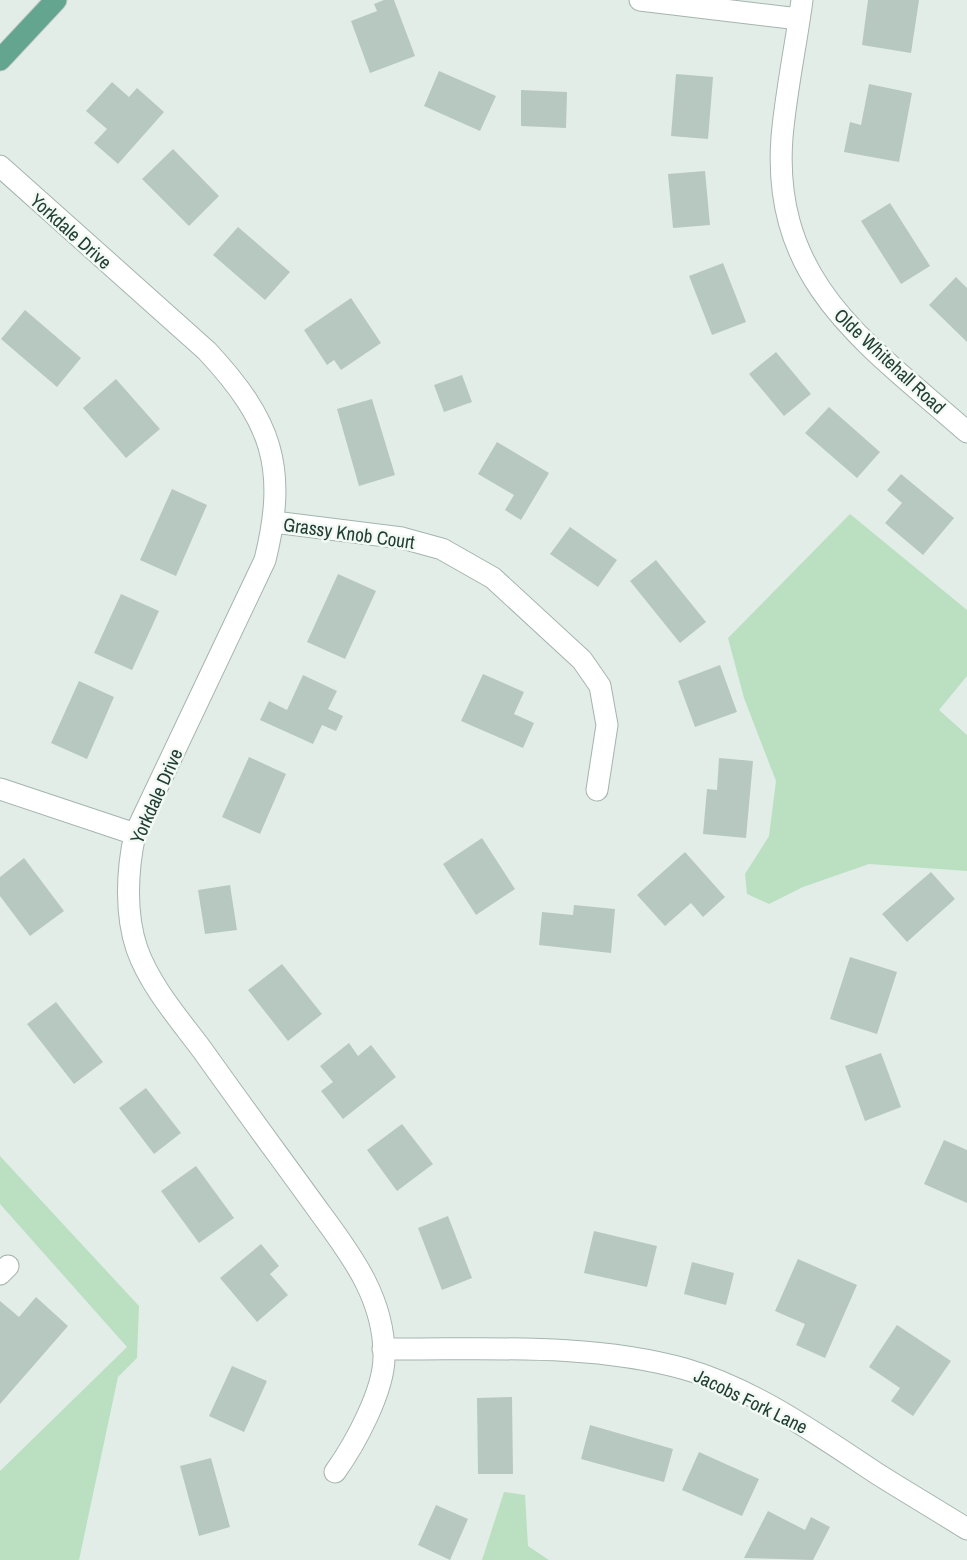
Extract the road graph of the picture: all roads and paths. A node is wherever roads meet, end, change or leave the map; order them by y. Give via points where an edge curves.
1 (56, 0) edge
2 (640, 0) edge
3 (800, 10) edge
4 (0, 60) edge
5 (0, 166) edge
6 (967, 432) edge
7 (274, 522) junction
8 (0, 789) edge
9 (597, 790) dead end
10 (135, 834) junction
11 (383, 1349) junction
12 (335, 1472) dead end
13 (967, 1529) edge

1 - 4 main road
2 - 3 street
3 - 6 street, Olde Whitehall Road via 782,136 782,170 788,220 803,264 838,315
5 - 7 street, Yorkdale Drive via 207,351 235,382 264,432 274,464
7 - 9 street, Grassy Knob Court via 402,538 442,549 493,578 582,660 600,686 607,724
7 - 10 street, Yorkdale Drive via 265,560
8 - 10 street
10 - 11 street, Yorkdale Drive via 130,915 142,961 172,1010 346,1248 372,1292
11 - 12 street, Yorkdale Drive via 381,1376 354,1446
11 - 13 street, Jacobs Fork Lane via 574,1351 684,1369 800,1423

